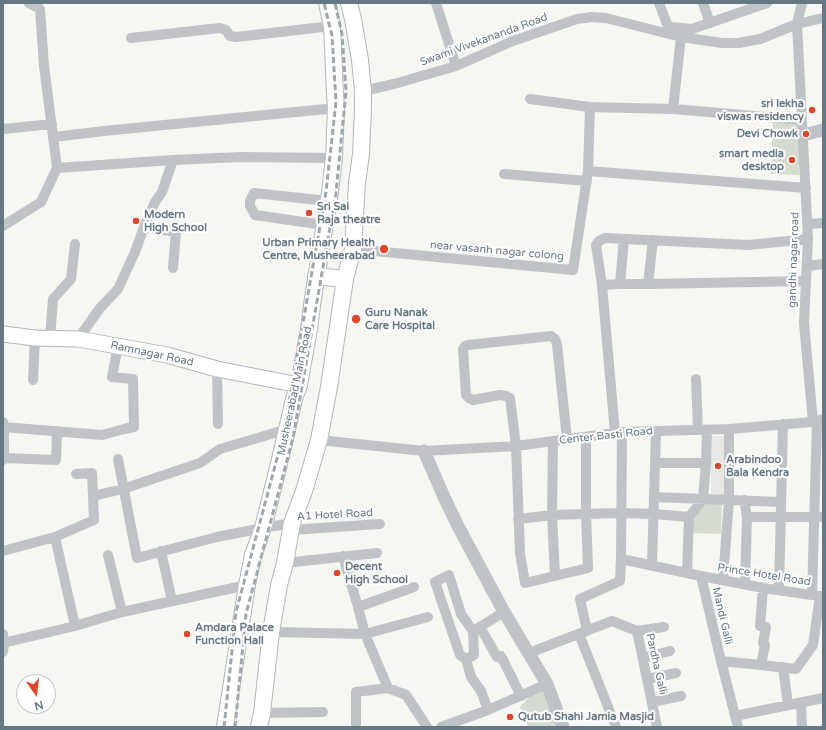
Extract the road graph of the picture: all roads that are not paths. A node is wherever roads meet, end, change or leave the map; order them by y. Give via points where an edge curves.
1 (29, 3) edge
2 (327, 3) edge
3 (349, 3) edge
4 (436, 3) edge
5 (659, 3) edge
6 (702, 3) edge
7 (767, 3) edge
8 (802, 3) edge
9 (40, 6) edge
10 (742, 7) edge
11 (823, 18) edge
12 (710, 23) junction
13 (798, 24) junction
14 (332, 26) junction
15 (681, 37) junction
16 (132, 38) dead end
17 (456, 66) junction
18 (363, 92) junction
19 (530, 99) dead end
20 (590, 107) junction
21 (336, 108) junction
22 (673, 109) junction
23 (802, 120) junction
24 (52, 124) junction
25 (3, 129) edge
26 (823, 130) edge
27 (804, 135) junction
28 (54, 137) junction
29 (334, 158) junction
30 (173, 160) junction
31 (58, 168) junction
32 (504, 174) dead end
33 (587, 176) junction
34 (806, 188) junction
35 (328, 201) junction
36 (823, 223) edge
37 (808, 224) junction
38 (324, 225) junction
39 (3, 226) edge
40 (144, 227) junction
41 (624, 239) junction
42 (808, 239) junction
43 (653, 240) junction
44 (75, 244) dead end
45 (353, 249) junction
46 (823, 264) edge
47 (807, 266) junction
48 (173, 268) dead end
49 (316, 276) junction
50 (345, 279) junction
51 (805, 281) junction
52 (620, 284) junction
53 (648, 284) junction
54 (602, 285) junction
55 (3, 334) edge
56 (35, 338) junction
57 (50, 338) junction
58 (78, 339) junction
59 (118, 346) junction
60 (217, 369) junction
61 (696, 379) dead end
62 (33, 380) dead end
63 (299, 385) junction
64 (818, 421) edge
65 (218, 424) dead end
66 (783, 424) junction
67 (3, 425) edge
68 (288, 429) junction
69 (729, 429) junction
70 (703, 430) junction
71 (57, 431) junction
72 (656, 431) junction
73 (619, 432) junction
74 (586, 437) junction
75 (567, 439) junction
76 (319, 440) junction
77 (553, 441) junction
78 (516, 446) junction
79 (424, 451) junction
80 (4, 459) edge
81 (118, 460) dead end
82 (655, 463) junction
83 (706, 463) junction
84 (76, 474) dead end
85 (123, 489) junction
86 (94, 496) junction
87 (654, 497) junction
88 (703, 499) junction
89 (729, 500) junction
90 (744, 500) junction
91 (781, 502) junction
92 (620, 513) junction
93 (586, 514) junction
94 (654, 514) junction
95 (552, 515) junction
96 (689, 517) junction
97 (746, 517) junction
98 (781, 517) junction
99 (819, 517) edge
100 (518, 519) junction
101 (380, 524) dead end
102 (292, 527) junction
103 (263, 528) junction
104 (55, 537) junction
105 (3, 551) edge
106 (161, 551) junction
107 (376, 553) dead end
108 (108, 555) dead end
109 (344, 556) junction
110 (621, 559) junction
111 (285, 564) junction
112 (652, 565) junction
113 (687, 573) junction
114 (555, 576) junction
115 (701, 576) junction
116 (723, 580) junction
117 (745, 584) junction
118 (247, 585) junction
119 (414, 587) dead end
120 (763, 588) junction
121 (779, 590) junction
122 (818, 596) edge
123 (172, 601) junction
124 (358, 606) junction
125 (122, 612) junction
126 (504, 612) junction
127 (461, 614) junction
128 (428, 617) dead end
129 (447, 619) junction
130 (75, 626) junction
131 (664, 627) dead end
132 (476, 629) junction
133 (637, 631) junction
134 (270, 632) junction
135 (583, 632) junction
136 (365, 634) junction
137 (3, 643) edge
138 (818, 645) edge
139 (670, 651) dead end
140 (529, 653) junction
141 (643, 658) junction
142 (466, 659) junction
143 (721, 661) junction
144 (761, 664) junction
145 (783, 667) junction
146 (676, 673) dead end
147 (647, 679) junction
148 (547, 684) junction
149 (388, 688) junction
150 (522, 696) junction
151 (681, 696) dead end
152 (823, 698) edge
153 (652, 702) junction
154 (801, 703) junction
155 (788, 705) junction
156 (488, 710) junction
157 (323, 712) dead end
158 (735, 716) junction
159 (261, 720) edge
160 (225, 727) edge
161 (356, 727) edge
162 (427, 727) edge
163 (441, 727) edge
164 (563, 727) edge
165 (616, 727) edge
166 (657, 727) edge
167 (738, 727) edge
168 (802, 727) edge

1 - 9 street
2 - 14 main road, Musheerabad Main Road
3 - 18 main road via 360,60
4 - 17 street
5 - 12 street via 670,27 692,29
6 - 12 street
7 - 10 street
8 - 13 street, gandhi nagar road
9 - 24 street via 44,66
10 - 12 street
11 - 13 street, Swami Vivekananda Road
13 - 15 street, Swami Vivekananda Road via 760,39 739,43
13 - 23 street, gandhi nagar road
14 - 16 street via 236,37 230,36 226,30 220,28
14 - 21 main road, Musheerabad Main Road
15 - 17 street, Swami Vivekananda Road via 606,18 592,17 578,19 513,42
15 - 22 street
17 - 18 street, Swami Vivekananda Road
18 - 45 main road
19 - 20 street
20 - 22 street
20 - 33 street
21 - 28 street
21 - 29 main road, Musheerabad Main Road
22 - 23 street
23 - 27 street, gandhi nagar road
24 - 25 street
24 - 28 street
26 - 27 street
27 - 34 street, gandhi nagar road
28 - 31 street
29 - 30 street
29 - 35 main road, Musheerabad Main Road
30 - 31 street
30 - 40 street via 162,192
31 - 39 street via 41,202
32 - 33 street
33 - 34 street
33 - 45 street, near vasanh nagar colong via 573,270
34 - 37 street, gandhi nagar road
35 - 38 main road, Musheerabad Main Road
35 - 38 street via 254,193 250,201 255,215
36 - 37 street
37 - 42 street, gandhi nagar road
38 - 49 main road, Musheerabad Main Road
40 - 48 street via 176,232
40 - 58 street via 118,289 100,308
41 - 43 street
41 - 52 street
41 - 54 street via 605,238 596,246
42 - 43 street via 748,245
42 - 47 street, gandhi nagar road
43 - 53 street
44 - 57 street via 71,279 53,299
45 - 50 main road
46 - 47 street
47 - 51 street, gandhi nagar road
49 - 50 main road
49 - 63 main road, Musheerabad Main Road
50 - 76 main road
51 - 53 street
51 - 64 street, gandhi nagar road via 804,322
52 - 53 street
52 - 54 street
54 - 73 street
55 - 56 main road, Ramnagar Road
56 - 57 main road, Ramnagar Road
56 - 62 street
57 - 58 main road, Ramnagar Road
58 - 59 main road, Ramnagar Road
59 - 60 main road, Ramnagar Road via 166,355
59 - 71 street via 112,377 133,379 134,427 102,435
60 - 63 main road, Ramnagar Road
60 - 65 street
61 - 70 street
63 - 68 main road, Musheerabad Main Road
64 - 66 street, Center Basti Road
64 - 99 street, gandhi nagar road
66 - 69 street, Center Basti Road
66 - 91 street
67 - 71 street
67 - 80 street
68 - 85 street via 220,449 200,462
68 - 103 main road, Musheerabad Main Road
69 - 70 street, Center Basti Road
69 - 89 street
70 - 72 street, Center Basti Road
70 - 83 street
71 - 80 street via 56,460
72 - 73 street, Center Basti Road
72 - 82 street
73 - 74 street, Center Basti Road
73 - 92 street
74 - 75 street, Center Basti Road
74 - 93 street
75 - 77 street, Center Basti Road
75 - 78 street via 557,344 551,336 465,346 463,349 466,395 473,400 500,396 510,398
76 - 79 street, Center Basti Road
76 - 102 main road
77 - 78 street, Center Basti Road
77 - 95 street
78 - 79 street, Center Basti Road
78 - 100 street
79 - 126 street via 444,497
81 - 85 street
82 - 83 street
82 - 87 street
83 - 88 street
84 - 86 street via 92,473
85 - 86 street
85 - 106 street, A1 Hotel Road via 137,558
86 - 104 street via 94,520
87 - 88 street
87 - 94 street
88 - 89 street
88 - 96 street
89 - 90 street
89 - 116 street
90 - 91 street
90 - 97 street
91 - 98 street
92 - 93 street
92 - 94 street
92 - 110 street
93 - 95 street
93 - 114 street via 588,568
94 - 96 street
94 - 112 street
95 - 100 street
95 - 114 street
96 - 113 street
97 - 98 street
97 - 117 street
98 - 99 street
98 - 121 street
99 - 122 street, gandhi nagar road
100 - 114 street via 520,553 526,583
101 - 102 street, A1 Hotel Road
102 - 103 street, A1 Hotel Road
102 - 111 main road
103 - 106 street, A1 Hotel Road
103 - 118 main road, Musheerabad Main Road via 253,555
104 - 105 street
104 - 130 street
106 - 123 street
107 - 109 street
108 - 125 street
109 - 111 street
109 - 124 street
110 - 112 street, Mandi Galli
110 - 135 street via 620,581 580,599
111 - 134 main road
112 - 113 street, Mandi Galli
113 - 115 street, Mandi Galli
115 - 116 street, Prince Hotel Road
115 - 143 street, Mandi Galli
116 - 117 street, Prince Hotel Road
117 - 120 street, Prince Hotel Road
118 - 123 street
118 - 160 main road, Musheerabad Main Road
119 - 124 street
120 - 121 street, Prince Hotel Road
120 - 144 street via 760,626 766,627
121 - 122 street, Prince Hotel Road
122 - 138 street, gandhi nagar road
123 - 125 street
124 - 136 street
125 - 130 street
126 - 132 street
126 - 140 street
127 - 129 street
127 - 129 street via 449,575 435,582
127 - 132 street
128 - 136 street
129 - 142 street via 460,655
130 - 137 street
131 - 133 street
132 - 142 street via 474,655
132 - 150 street via 496,657 501,656
133 - 135 street, Pardha Galli via 612,621
133 - 141 street, Pardha Galli
134 - 136 street
134 - 159 main road
135 - 140 street
135 - 165 street
136 - 149 street
138 - 145 street via 796,669
139 - 141 street
140 - 148 street
141 - 147 street, Pardha Galli
142 - 156 street
143 - 144 street
143 - 158 street, Mandi Galli
144 - 145 street
145 - 155 street
146 - 147 street
147 - 153 street, Pardha Galli
148 - 150 street
148 - 164 street
149 - 161 street via 356,692
149 - 162 street via 406,695
150 - 156 street
151 - 153 street
152 - 154 street
153 - 166 street, Pardha Galli
154 - 155 street
154 - 168 street
155 - 158 street
156 - 163 street
157 - 159 street
158 - 167 street, Mandi Galli

